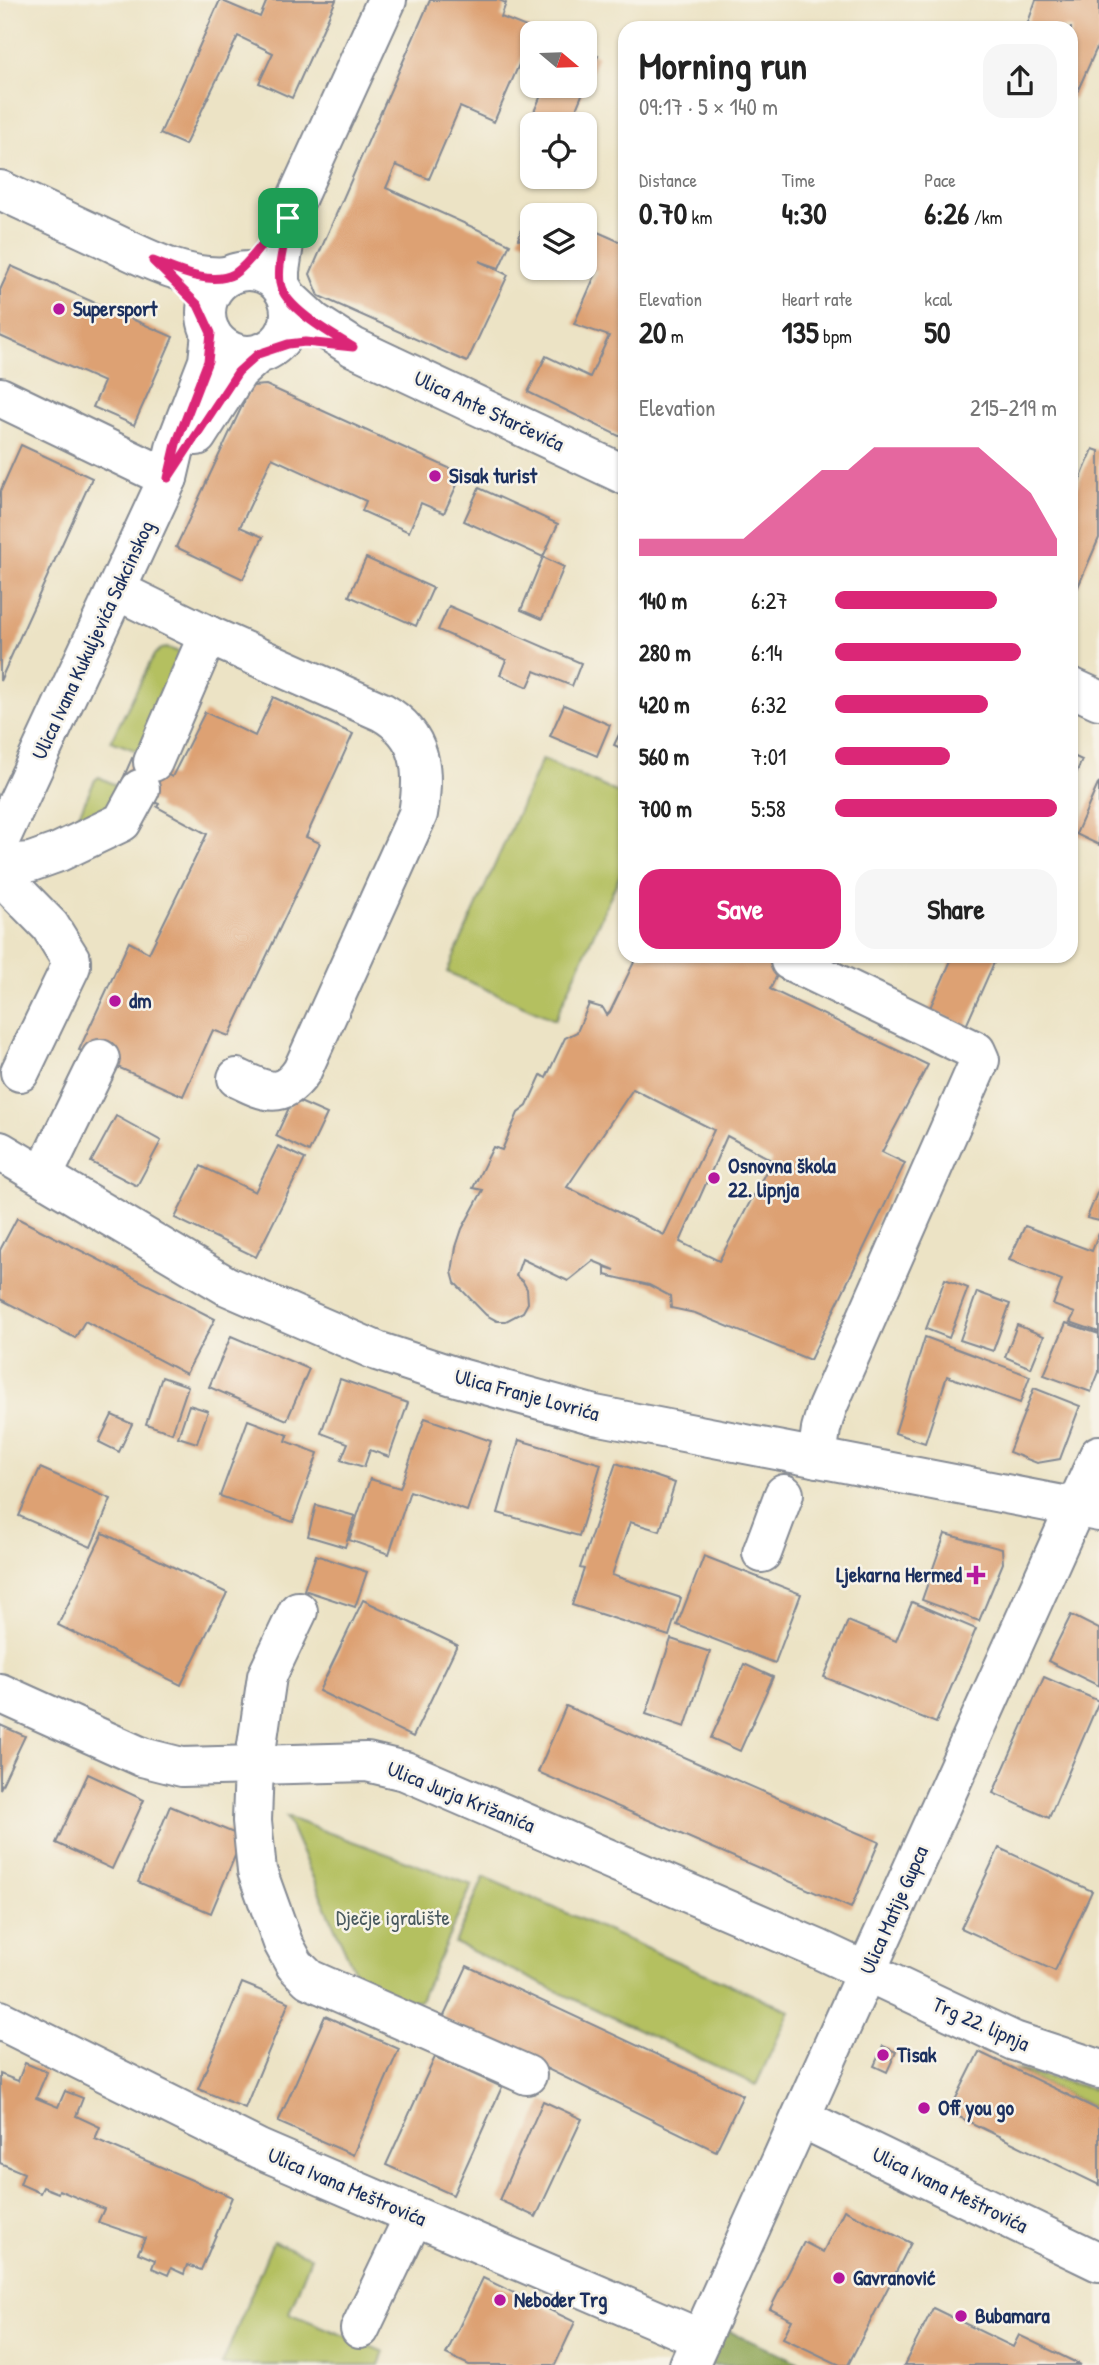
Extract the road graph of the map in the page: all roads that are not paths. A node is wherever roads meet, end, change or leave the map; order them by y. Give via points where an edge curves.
1 (387, 0) edge
2 (0, 190) edge
3 (288, 218) junction
4 (153, 261) junction
5 (232, 274) junction
6 (284, 291) junction
7 (208, 327) junction
8 (353, 347) junction
9 (265, 352) junction
10 (0, 397) edge
11 (618, 472) edge
12 (168, 478) junction
13 (116, 590) junction
14 (208, 635) junction
15 (1078, 690) edge
16 (1099, 700) edge
17 (0, 840) edge
18 (0, 864) edge
19 (0, 875) edge
20 (794, 963) edge
21 (100, 1059) dead end
22 (20, 1072) dead end
23 (237, 1078) dead end
24 (0, 1151) edge
25 (43, 1176) junction
26 (1099, 1455) edge
27 (817, 1458) junction
28 (784, 1494) dead end
29 (1087, 1509) edge
30 (762, 1553) dead end
31 (298, 1611) dead end
32 (0, 1693) edge
33 (254, 1766) junction
34 (867, 1971) junction
35 (0, 2020) edge
36 (1096, 2060) edge
37 (527, 2075) dead end
38 (801, 2118) junction
39 (414, 2216) junction
40 (1099, 2262) edge
41 (360, 2329) dead end
42 (695, 2352) edge

1 - 3 street
2 - 4 street
3 - 5 street
3 - 6 street via 281,260
4 - 5 street via 184,273
4 - 7 street via 189,295
5 - 6 street via 260,272
5 - 7 street via 210,295
6 - 8 street, Ulica Ante Starčevića via 314,322
6 - 9 street via 290,309 286,331
7 - 9 street via 230,352
7 - 12 street, Ulica Ivana Kukuljevića Sakcinskog via 208,361
8 - 9 street, Ulica Ante Starčevića via 305,342
8 - 11 street, Ulica Ante Starčevića
9 - 12 street, Ulica Ivana Kukuljevića Sakcinskog via 238,372
10 - 12 street
12 - 13 street, Ulica Ivana Kukuljevića Sakcinskog
13 - 14 street
13 - 17 street, Ulica Ivana Kukuljevića Sakcinskog
14 - 18 street via 122,822 32,862
14 - 23 street via 396,720 416,749 421,777 418,814 302,1071 295,1082 277,1091 267,1092
15 - 16 street
19 - 22 street via 50,926 71,960
20 - 27 street via 976,1051 980,1060 827,1408
21 - 25 street
24 - 25 street, Ulica Franje Lovrića
25 - 27 street, Ulica Franje Lovrića via 228,1286 377,1352 595,1415
26 - 29 street, Ulica Matije Gupca
27 - 29 street, Ulica Franje Lovrića
28 - 30 street
29 - 34 street, Ulica Matije Gupca
31 - 33 street via 267,1676
32 - 33 street, Ulica Jurja Križanića via 142,1757 182,1767
33 - 34 street, Ulica Jurja Križanića via 368,1762 405,1771
33 - 37 street via 252,1821 257,1871 295,1965 309,1979
34 - 36 street, Trg 22. lipnja via 1014,2041
34 - 38 street, Ulica Matije Gupca
35 - 39 street, Ulica Ivana Meštrovića via 258,2149
38 - 40 street, Ulica Ivana Meštrovića
38 - 42 street, Ulica Matije Gupca
39 - 41 street
39 - 42 street, Ulica Ivana Meštrovića

